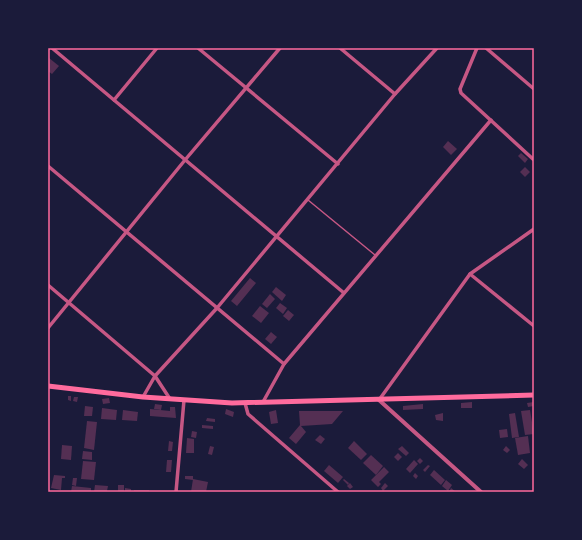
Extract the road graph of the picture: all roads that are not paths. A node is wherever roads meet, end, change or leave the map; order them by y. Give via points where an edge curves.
1 (52, 48) edge
2 (157, 48) edge
3 (198, 48) edge
4 (280, 48) edge
5 (340, 48) edge
6 (437, 48) edge
7 (477, 48) edge
8 (486, 48) edge
9 (246, 88) junction
10 (534, 89) edge
11 (395, 94) junction
12 (114, 100) junction
13 (491, 120) junction
14 (185, 160) junction
15 (534, 160) edge
16 (338, 164) junction
17 (48, 166) edge
18 (308, 200) junction
19 (534, 229) edge
20 (126, 232) junction
21 (277, 238) junction
22 (376, 256) junction
23 (470, 274) junction
24 (48, 285) edge
25 (344, 293) junction
26 (69, 302) junction
27 (217, 308) junction
28 (534, 326) edge
29 (48, 328) edge
30 (284, 364) junction
31 (154, 376) junction
32 (48, 386) edge
33 (534, 395) edge
34 (143, 396) junction
35 (170, 399) junction
36 (184, 400) junction
37 (379, 400) junction
38 (263, 402) junction
39 (245, 403) junction
40 (176, 492) edge
41 (338, 492) edge
42 (481, 492) edge

1 - 12 street
2 - 12 street
3 - 9 street
4 - 9 street
5 - 11 street
6 - 11 street
7 - 13 street via 460,89 461,93
8 - 10 street
9 - 14 street
9 - 16 street
11 - 16 street
12 - 14 street
13 - 15 street
13 - 22 street
14 - 20 street
14 - 21 street
16 - 18 street
17 - 20 street
18 - 21 street
18 - 22 lane
19 - 23 street
20 - 26 street
20 - 27 street
21 - 25 street
21 - 27 street
22 - 25 street
23 - 28 street
23 - 37 street
24 - 26 street
25 - 30 street
26 - 29 street
26 - 31 street
27 - 30 street
27 - 31 street
30 - 38 street
31 - 34 street
31 - 35 street
32 - 34 main road
33 - 37 main road
34 - 35 main road
35 - 36 main road
36 - 39 main road
36 - 40 street
37 - 38 main road
37 - 42 street
38 - 39 main road
39 - 41 street via 248,414

